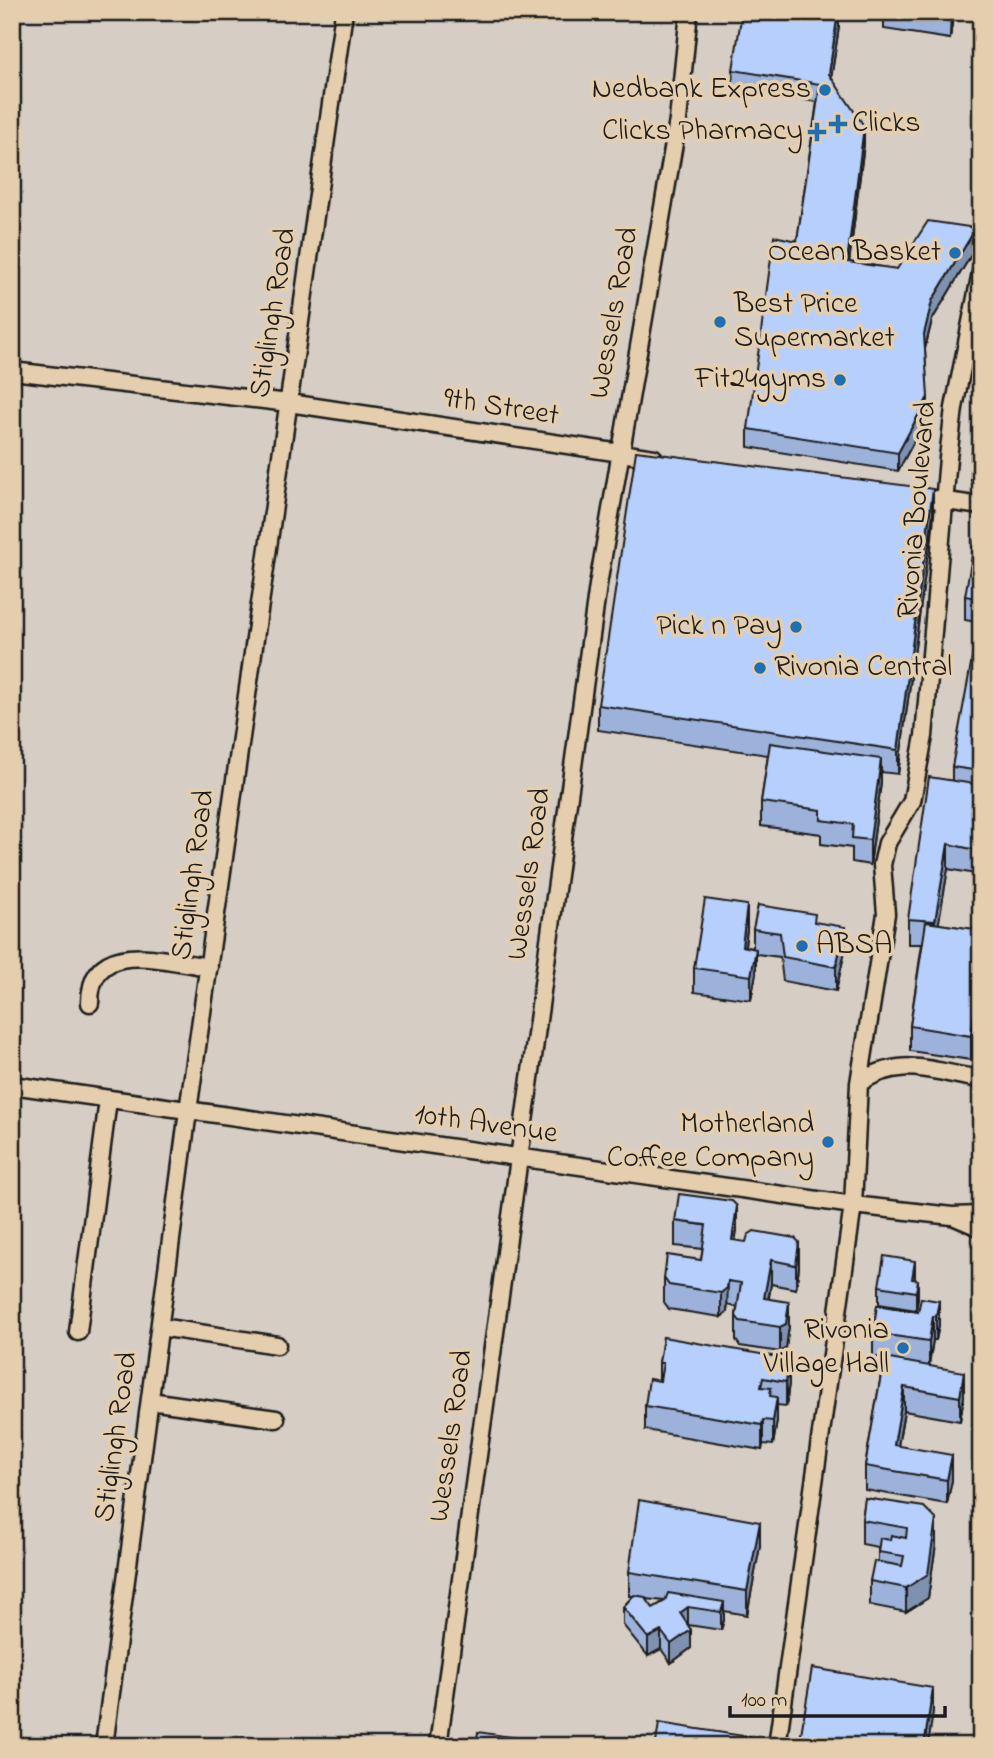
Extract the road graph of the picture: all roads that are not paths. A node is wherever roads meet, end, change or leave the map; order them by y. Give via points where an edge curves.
1 (344, 12) edge
2 (689, 12) edge
3 (981, 272) edge
4 (12, 371) edge
5 (289, 403) junction
6 (619, 454) junction
7 (670, 460) edge
8 (890, 493) edge
9 (945, 501) junction
10 (981, 506) edge
11 (209, 967) junction
12 (90, 1003) dead end
13 (981, 1079) edge
14 (859, 1083) junction
15 (12, 1085) edge
16 (108, 1100) junction
17 (188, 1111) junction
18 (518, 1158) junction
19 (853, 1205) junction
20 (981, 1215) edge
21 (952, 1216) junction
22 (981, 1228) edge
23 (160, 1327) junction
24 (78, 1332) dead end
25 (277, 1345) dead end
26 (150, 1401) junction
27 (276, 1419) dead end
28 (104, 1746) edge
29 (438, 1746) edge
30 (777, 1746) edge

1 - 5 street, Stiglingh Road
2 - 6 street, Wessels Road via 678,120
3 - 9 street, Rivonia Boulevard via 954,408
4 - 5 street, 9th Street
5 - 6 street, 9th Street
5 - 11 street, Stiglingh Road
6 - 7 street, 9th Street
6 - 18 street, Wessels Road
8 - 9 street
9 - 10 street
9 - 14 street, Rivonia Boulevard via 924,736 912,801 884,852 881,877 886,914
11 - 12 street via 131,957 107,962 96,974
11 - 17 street, Stiglingh Road
13 - 14 street via 904,1066 882,1069
14 - 19 street, Rivonia Boulevard
15 - 16 street, 10th Avenue
16 - 17 street, 10th Avenue
16 - 24 street
17 - 18 street, 10th Avenue
17 - 23 street, Stiglingh Road
18 - 19 street, 10th Avenue
18 - 29 street, Wessels Road
19 - 21 street, 10th Avenue
19 - 30 street, Rivonia Boulevard
20 - 21 street, 10th Avenue
21 - 22 street, 10th Avenue
23 - 25 street
23 - 26 street, Stiglingh Road
26 - 27 street
26 - 28 street, Stiglingh Road

